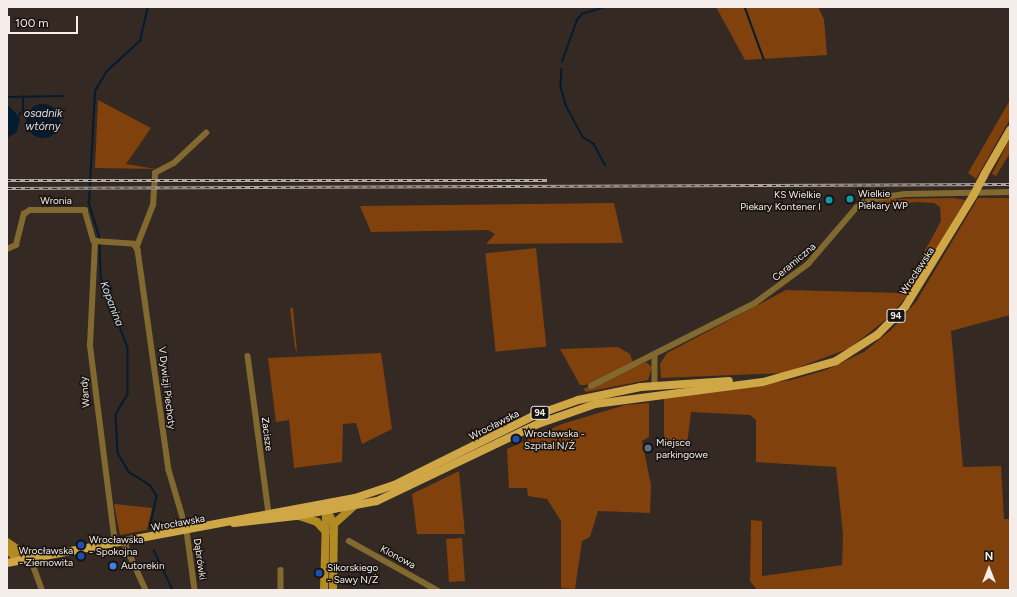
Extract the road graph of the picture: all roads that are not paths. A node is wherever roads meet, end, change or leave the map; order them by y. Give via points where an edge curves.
1 (1010, 130) edge
2 (206, 133) dead end
3 (1010, 192) edge
4 (85, 210) joint
5 (95, 241) junction
6 (137, 246) junction
7 (7, 249) edge
8 (655, 354) junction
9 (248, 356) dead end
10 (772, 379) junction
11 (591, 386) dead end
12 (655, 386) junction
13 (343, 500) junction
14 (317, 506) junction
15 (353, 506) junction
16 (329, 511) junction
17 (269, 514) junction
18 (299, 516) junction
19 (234, 523) junction
20 (334, 524) junction
21 (187, 531) junction
22 (326, 532) junction
23 (349, 541) dead end
24 (7, 542) edge
25 (124, 542) junction
26 (115, 544) junction
27 (11, 549) edge
28 (32, 560) junction
29 (19, 561) junction
30 (7, 563) edge
31 (281, 570) dead end
32 (42, 590) edge
33 (146, 590) edge
34 (195, 590) edge
35 (281, 590) edge
36 (324, 590) edge
37 (333, 590) edge
38 (437, 590) edge

1 - 10 main road, Wrocławska / 94, bridge via 918,290 877,335 836,361
2 - 6 street, V Dywizji Piechoty via 174,163 155,173 153,205
3 - 8 street, Ceramiczna via 905,194 869,199 856,208 821,252 783,284 755,303
4 - 5 street, Wandy
4 - 7 street, Wronia via 26,211 16,245
5 - 6 street
5 - 26 street, Wandy via 90,345
6 - 21 street, V Dywizji Piechoty via 169,470
8 - 11 street, Ceramiczna
8 - 12 street
9 - 17 street, Zacisze
10 - 12 main road, Wrocławska / 94
10 - 15 main road, Wrocławska / 94 via 625,398 580,408 538,424 407,489
12 - 13 main road, Wrocławska / 94 via 608,392 554,408 394,485
13 - 14 main road, Wrocławska / 94
13 - 16 street
14 - 16 street
14 - 17 main road, Wrocławska / 94
15 - 16 main road, Wrocławska / 94
15 - 20 street
16 - 18 main road, Wrocławska / 94
16 - 20 street
16 - 22 street
17 - 19 main road, Wrocławska / 94
18 - 19 main road, Wrocławska / 94
18 - 22 street via 316,522
19 - 21 main road, Wrocławska / 94
20 - 37 street
21 - 25 main road, Wrocławska / 94
21 - 34 street, Dąbrówki
22 - 36 street
23 - 38 street, Klonowa
24 - 27 street
25 - 26 main road, Wrocławska / 94
25 - 33 street
26 - 28 main road, Wrocławska / 94
27 - 28 street
27 - 29 street
28 - 29 main road, Wrocławska / 94
28 - 32 street
29 - 30 main road, Wrocławska / 94
31 - 35 street

